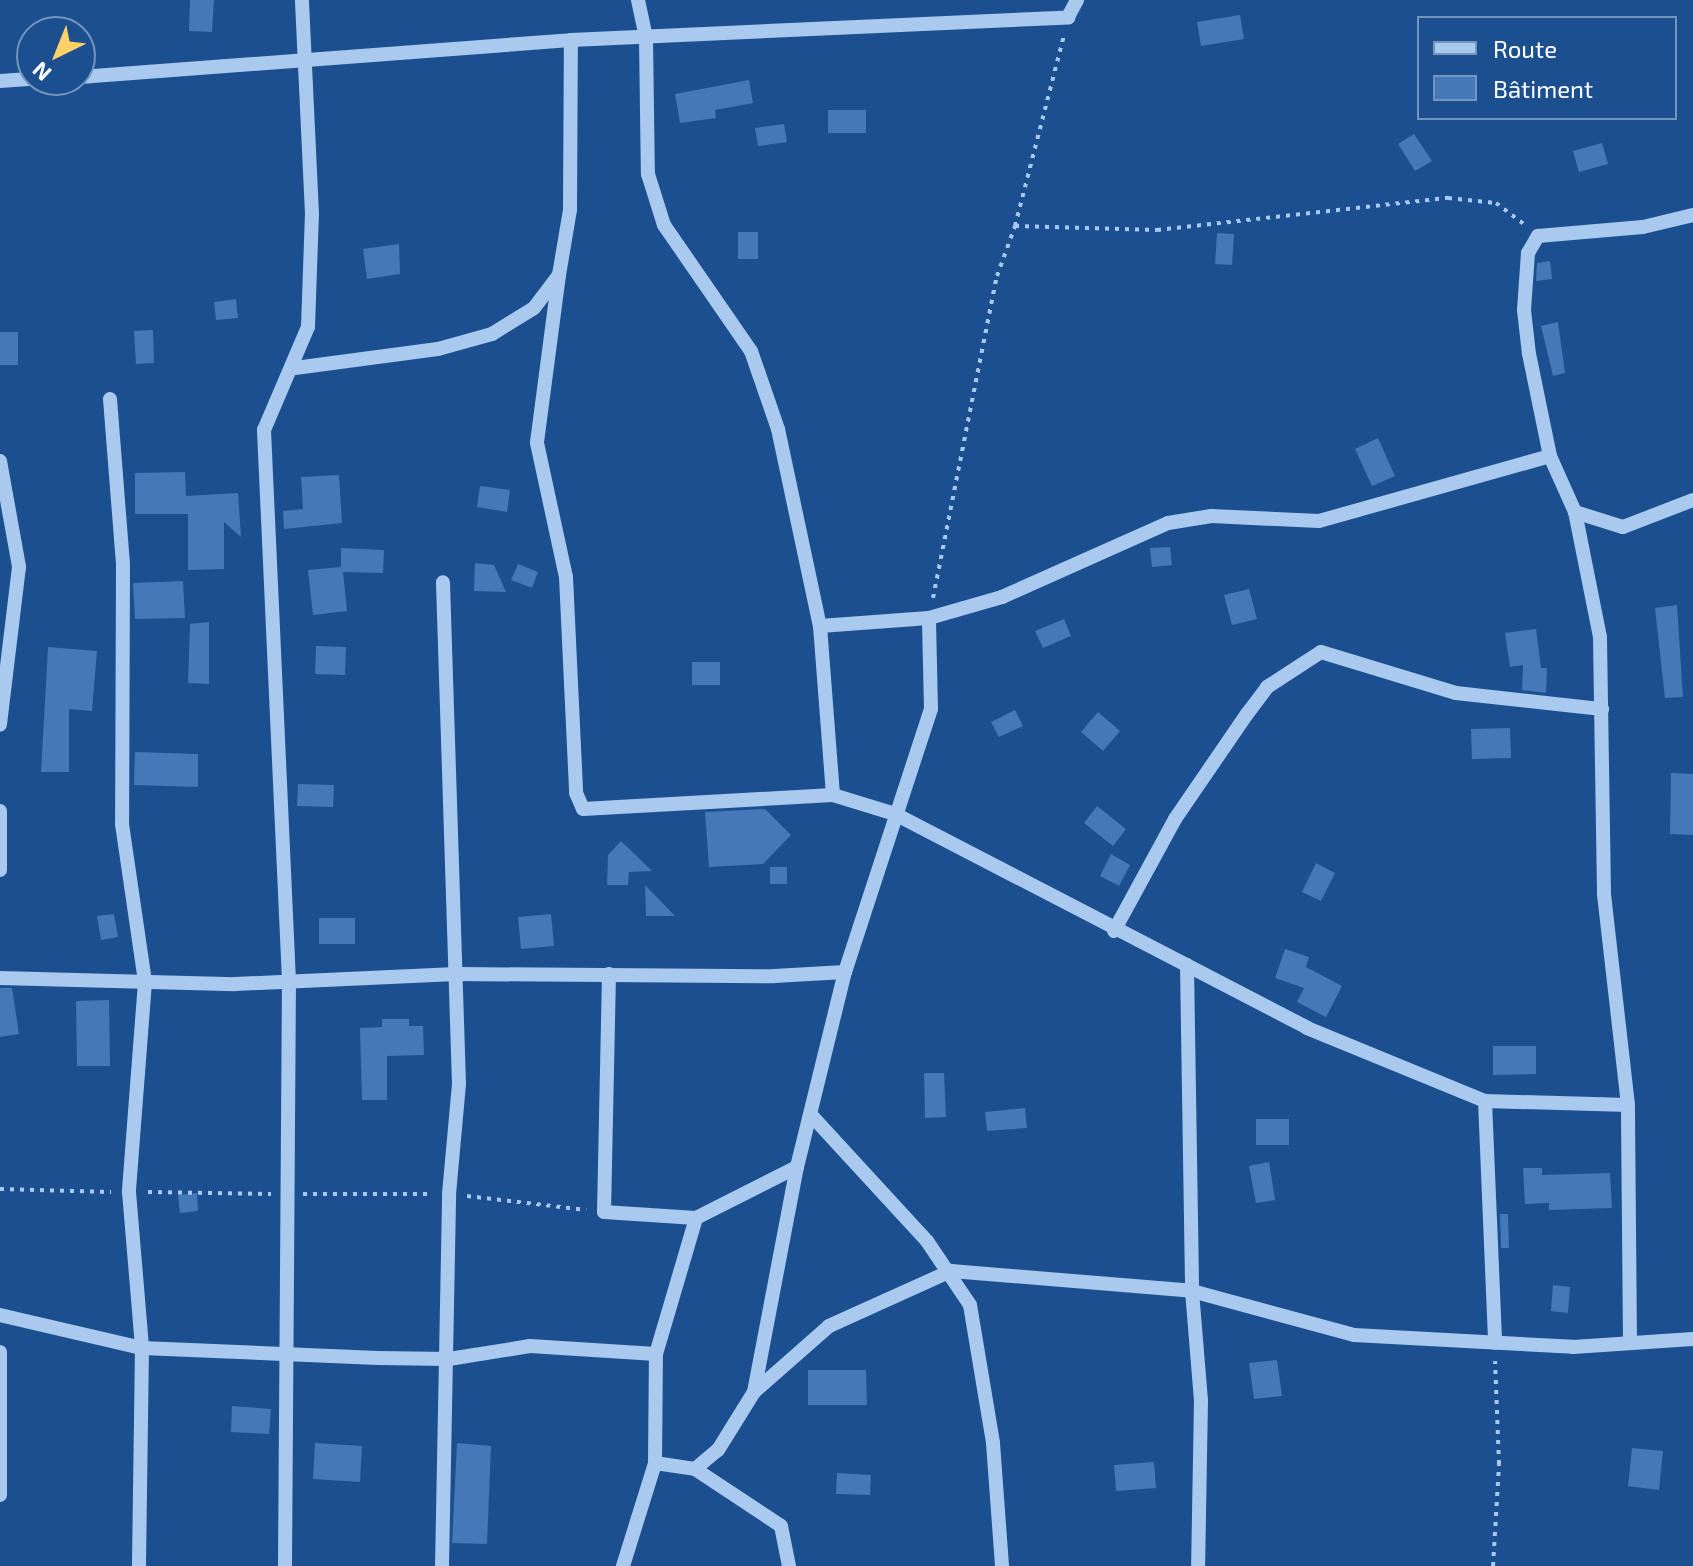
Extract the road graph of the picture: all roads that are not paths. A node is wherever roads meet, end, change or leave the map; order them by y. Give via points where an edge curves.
1 (302, 0) edge
2 (638, 0) edge
3 (1077, 0) edge
4 (646, 39) junction
5 (571, 40) junction
6 (301, 60) junction
7 (96, 76) edge
8 (1693, 215) edge
9 (559, 275) junction
10 (295, 368) junction
11 (110, 399) dead end
12 (1550, 456) junction
13 (0, 461) edge
14 (1693, 500) edge
15 (1575, 512) junction
16 (443, 582) dead end
17 (929, 618) junction
18 (820, 626) junction
19 (1602, 709) junction
20 (0, 725) edge
21 (833, 795) junction
22 (0, 811) edge
23 (895, 814) junction
24 (0, 870) edge
25 (1114, 931) junction
26 (1187, 965) junction
27 (845, 972) junction
28 (456, 974) junction
29 (609, 974) junction
30 (0, 978) edge
31 (289, 981) junction
32 (145, 982) junction
33 (1485, 1101) junction
34 (1628, 1105) junction
35 (812, 1116) junction
36 (797, 1167) junction
37 (696, 1218) junction
38 (951, 1271) junction
39 (1192, 1291) junction
40 (0, 1315) edge
41 (1693, 1339) edge
42 (1495, 1343) junction
43 (1630, 1343) junction
44 (142, 1348) junction
45 (0, 1352) edge
46 (656, 1354) junction
47 (288, 1355) junction
48 (449, 1359) junction
49 (754, 1392) junction
50 (655, 1463) junction
51 (695, 1469) junction
52 (0, 1495) edge
53 (139, 1566) edge
54 (285, 1566) edge
55 (442, 1566) edge
56 (623, 1566) edge
57 (789, 1566) edge
58 (1002, 1566) edge
59 (1198, 1566) edge

1 - 6 street
2 - 4 street
3 - 4 street via 1068,17
4 - 5 street
4 - 18 street via 648,174 664,225 751,351 778,429
5 - 6 street
5 - 9 street via 570,210
6 - 7 street
6 - 10 street via 311,277 308,327
8 - 12 street via 1643,227 1538,236 1528,253 1524,310
9 - 10 street via 534,308 492,334 438,349
9 - 21 street via 537,443 566,577 576,793 583,809
10 - 31 street via 264,430
11 - 32 street via 123,564 122,824
12 - 15 street
12 - 17 street via 1319,521 1211,516 1168,523 1002,597
13 - 20 street via 19,567
14 - 15 street via 1623,527
15 - 19 street via 1600,637
16 - 28 street
17 - 18 street
17 - 23 street via 931,709
18 - 21 street
19 - 25 street via 1456,693 1321,652 1267,687 1175,819
19 - 34 street via 1604,893
21 - 23 street
22 - 24 street
23 - 25 street
23 - 27 street
25 - 26 street
26 - 33 street via 1353,1049
26 - 39 street
27 - 29 street
27 - 35 street
28 - 29 street
28 - 31 street
28 - 48 street via 459,1084 449,1194
29 - 37 street via 604,1212
30 - 32 street
31 - 32 street
31 - 47 street
32 - 44 street via 129,1192
33 - 34 street
33 - 42 street
34 - 43 street
35 - 36 street
35 - 38 street
36 - 37 street
36 - 49 street
37 - 46 street
38 - 39 street
38 - 49 street via 829,1326
38 - 58 street via 977,1329
39 - 42 street via 1354,1335
39 - 59 street via 1201,1400
40 - 44 street
41 - 43 street
42 - 43 street
44 - 47 street
44 - 53 street
45 - 52 street
46 - 48 street via 530,1346
46 - 50 street
47 - 48 street
47 - 54 street
48 - 55 street
49 - 51 street via 718,1450
50 - 51 street
50 - 56 street
51 - 57 street via 781,1526

